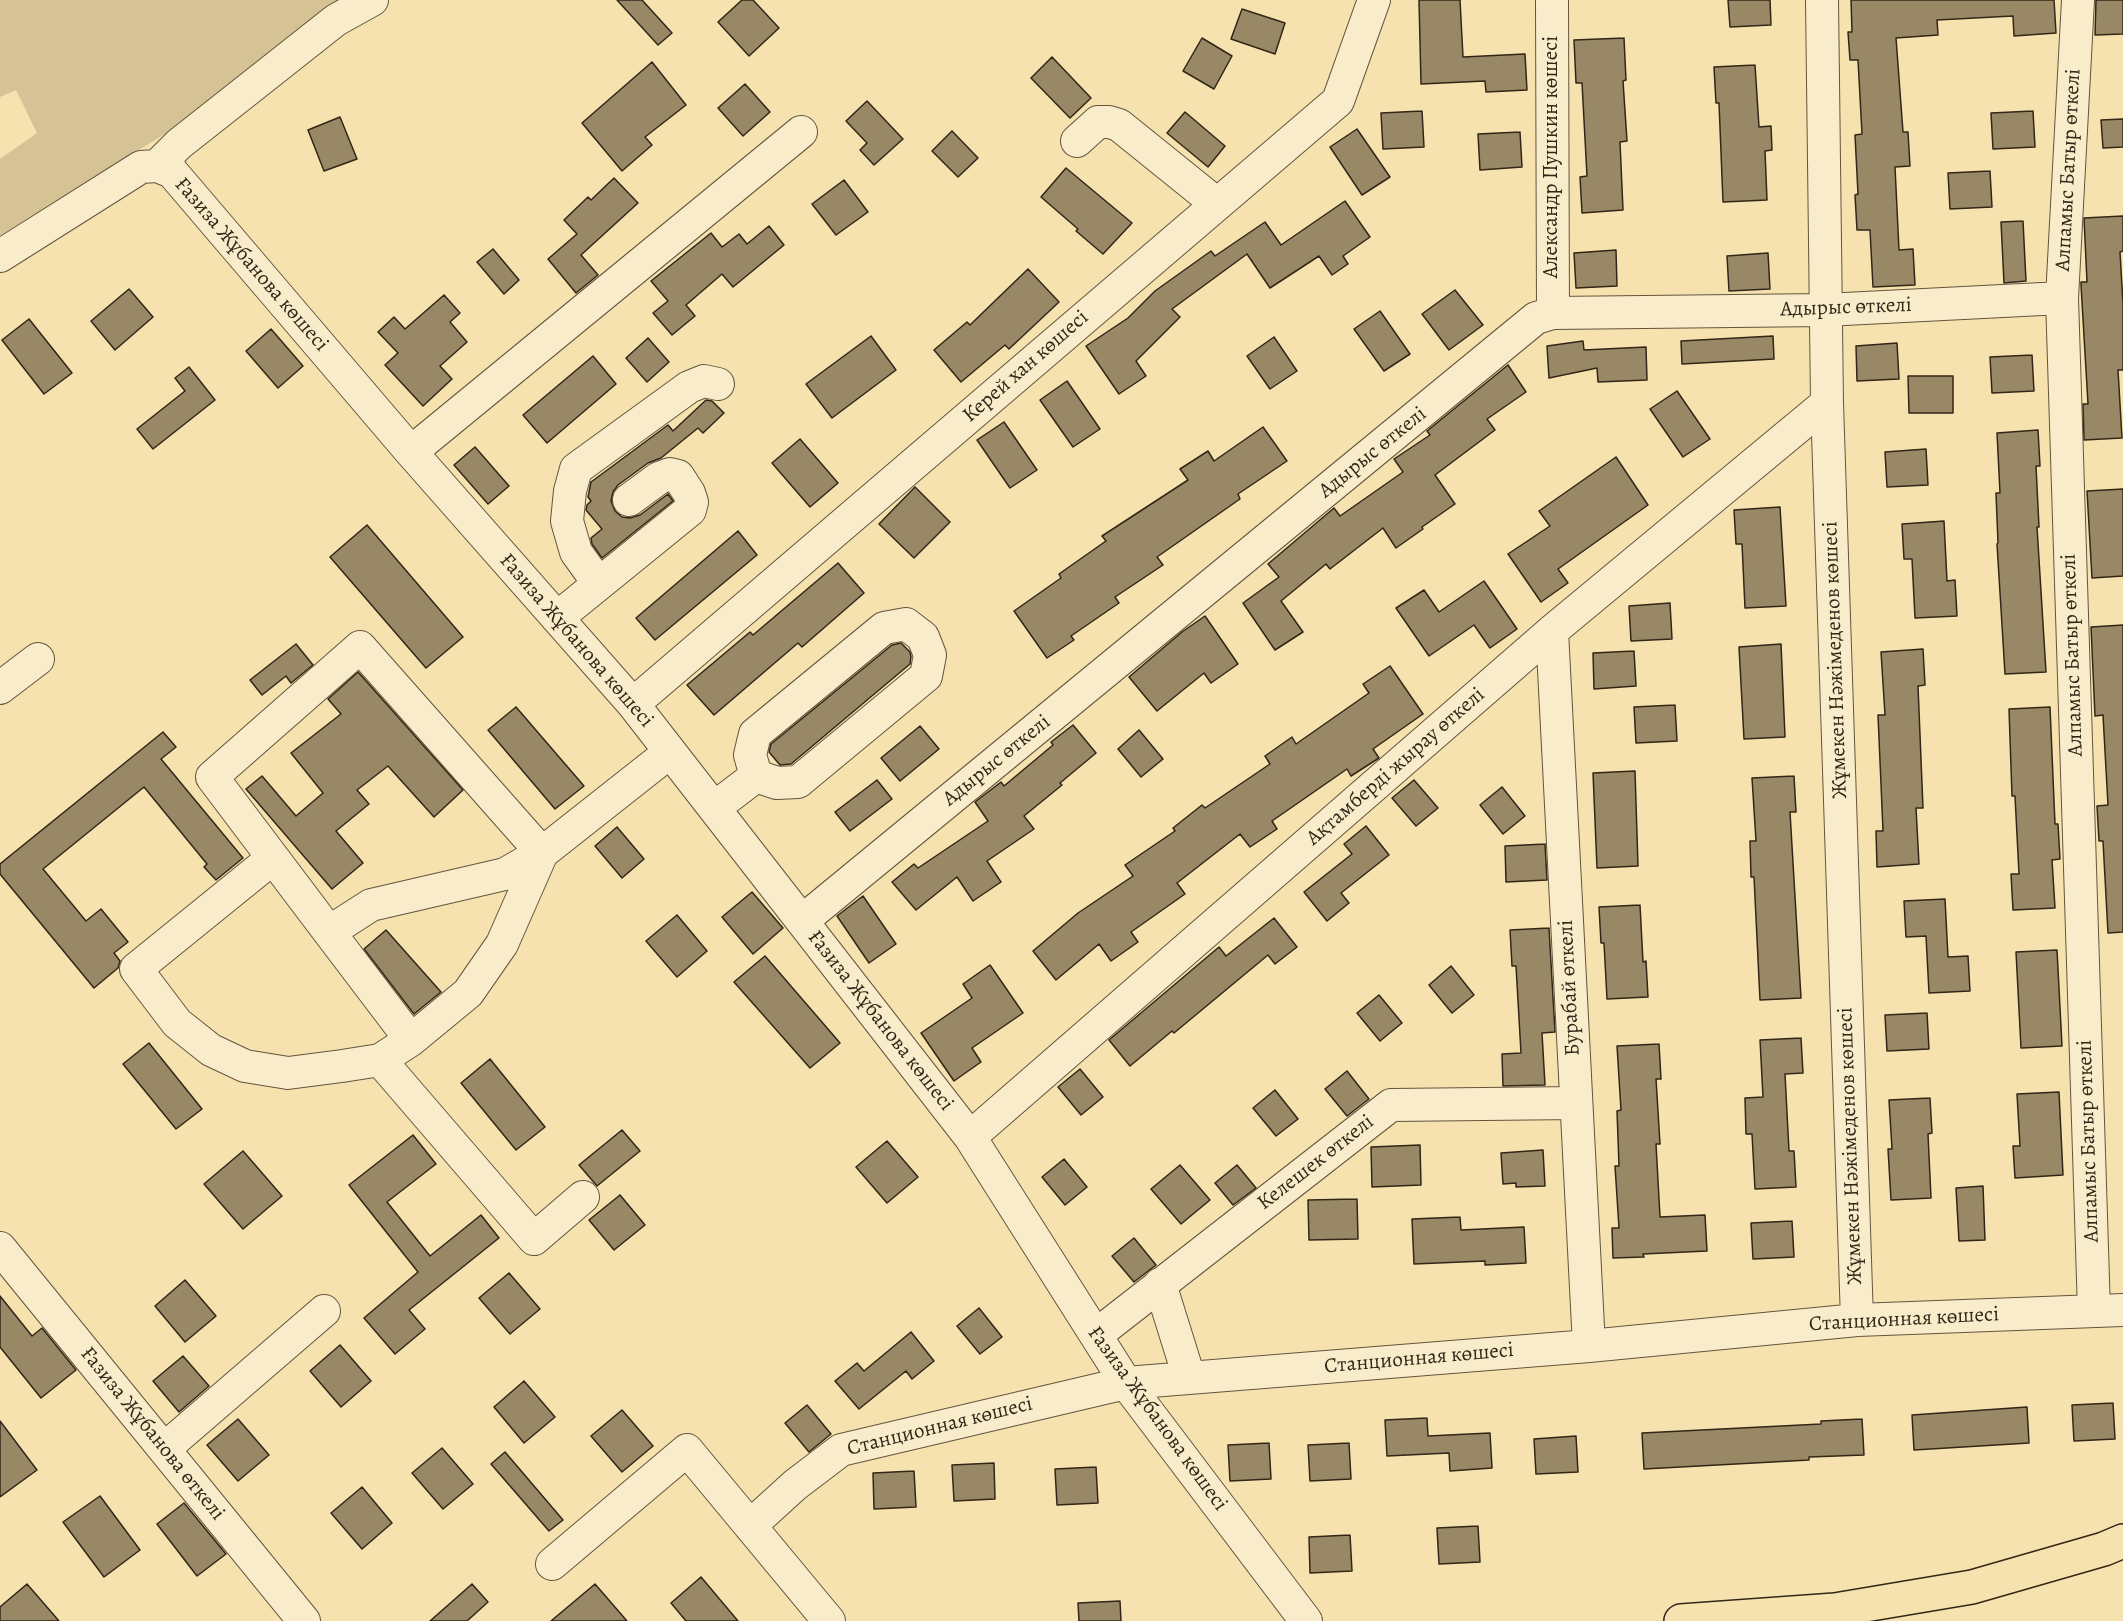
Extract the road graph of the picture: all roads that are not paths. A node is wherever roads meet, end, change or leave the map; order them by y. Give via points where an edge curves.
1 (372, 0) edge
2 (1374, 0) edge
3 (1552, 0) edge
4 (1822, 0) edge
5 (2078, 0) edge
6 (801, 132) dead end
7 (1077, 141) dead end
8 (158, 166) junction
9 (1216, 204) junction
10 (0, 256) edge
11 (2062, 298) junction
12 (1825, 310) junction
13 (1553, 314) junction
14 (718, 384) dead end
15 (1827, 403) junction
16 (411, 452) junction
17 (629, 500) dead end
18 (599, 584) junction
19 (557, 618) junction
20 (1552, 631) junction
21 (38, 659) dead end
22 (0, 688) edge
23 (633, 704) junction
24 (670, 752) junction
25 (756, 776) junction
26 (714, 808) junction
27 (542, 853) junction
28 (273, 858) junction
29 (802, 921) junction
30 (329, 932) junction
31 (411, 1040) junction
32 (380, 1060) junction
33 (1576, 1103) junction
34 (970, 1137) junction
35 (583, 1197) dead end
36 (0, 1248) edge
37 (1160, 1284) junction
38 (2109, 1310) edge
39 (324, 1311) dead end
40 (1857, 1320) junction
41 (1096, 1335) junction
42 (1589, 1346) junction
43 (1189, 1377) junction
44 (1126, 1383) junction
45 (164, 1449) junction
46 (750, 1526) junction
47 (2117, 1545) edge
48 (552, 1564) dead end
49 (304, 1621) edge
50 (829, 1621) edge
51 (1306, 1621) edge
52 (1681, 1621) edge

1 - 8 street via 336,20 179,144
2 - 9 street, Керей хан көшесі via 1338,101
3 - 13 street, Александр Пушкин көшесі
4 - 12 street, Жұмекен Нәжімеденов көшесі
5 - 11 street, Алпамыс Батыр өткелі
6 - 16 street
7 - 9 street via 1098,122 1119,126
8 - 10 street via 141,167
8 - 16 street, Ғазиза Жұбанова көшесі via 172,172
9 - 23 street, Керей хан көшесі
11 - 12 street, Адырыс өткелі
11 - 38 street, Алпамыс Батыр өткелі
12 - 13 street, Адырыс өткелі
12 - 15 street, Жұмекен Нәжімеденов көшесі
13 - 29 street, Адырыс өткелі via 1536,318
14 - 18 street via 704,381 689,387 576,469 567,521 576,552
15 - 20 street, Ақтамберді жырау өткелі
15 - 40 street, Жұмекен Нәжімеденов көшесі
16 - 19 street, Ғазиза Жұбанова көшесі
17 - 18 street via 670,474 678,476 692,502 690,510
18 - 19 street
19 - 23 street, Ғазиза Жұбанова көшесі
20 - 33 street, Бурабай өткелі
20 - 34 street, Ақтамберді жырау өткелі
21 - 22 street
23 - 24 street, Ғазиза Жұбанова көшесі
24 - 26 street, Ғазиза Жұбанова көшесі
24 - 27 street
25 - 25 street via 777,783 798,782 908,691 926,676 930,655 923,637 906,624 884,628 755,734 750,755
25 - 26 street
26 - 29 street, Ғазиза Жұбанова көшесі
27 - 28 street via 360,647 212,777
27 - 30 street via 505,874 371,905
27 - 31 street via 502,944 482,974 468,993
28 - 30 street
28 - 32 street via 136,969 177,1023 211,1050 244,1066 288,1073
29 - 34 street, Ғазиза Жұбанова көшесі
30 - 31 street
31 - 32 street
32 - 35 street via 534,1239
33 - 37 street, Келешек өткелі via 1390,1105
33 - 42 street, Бурабай өткелі
34 - 41 street, Ғазиза Жұбанова көшесі
36 - 45 street, Ғазиза Жұбанова өткелі
37 - 41 street, Келешек өткелі
37 - 43 street
38 - 40 street, Станционная көшесі
39 - 45 street
40 - 42 street, Станционная көшесі
41 - 44 street, Ғазиза Жұбанова көшесі
42 - 43 street, Станционная көшесі
43 - 44 street, Станционная көшесі
44 - 46 street, Станционная көшесі via 841,1450
44 - 51 street, Ғазиза Жұбанова көшесі
45 - 49 street, Ғазиза Жұбанова өткелі
46 - 48 street via 687,1450
46 - 50 street
47 - 52 main road via 1972,1587 1835,1611

